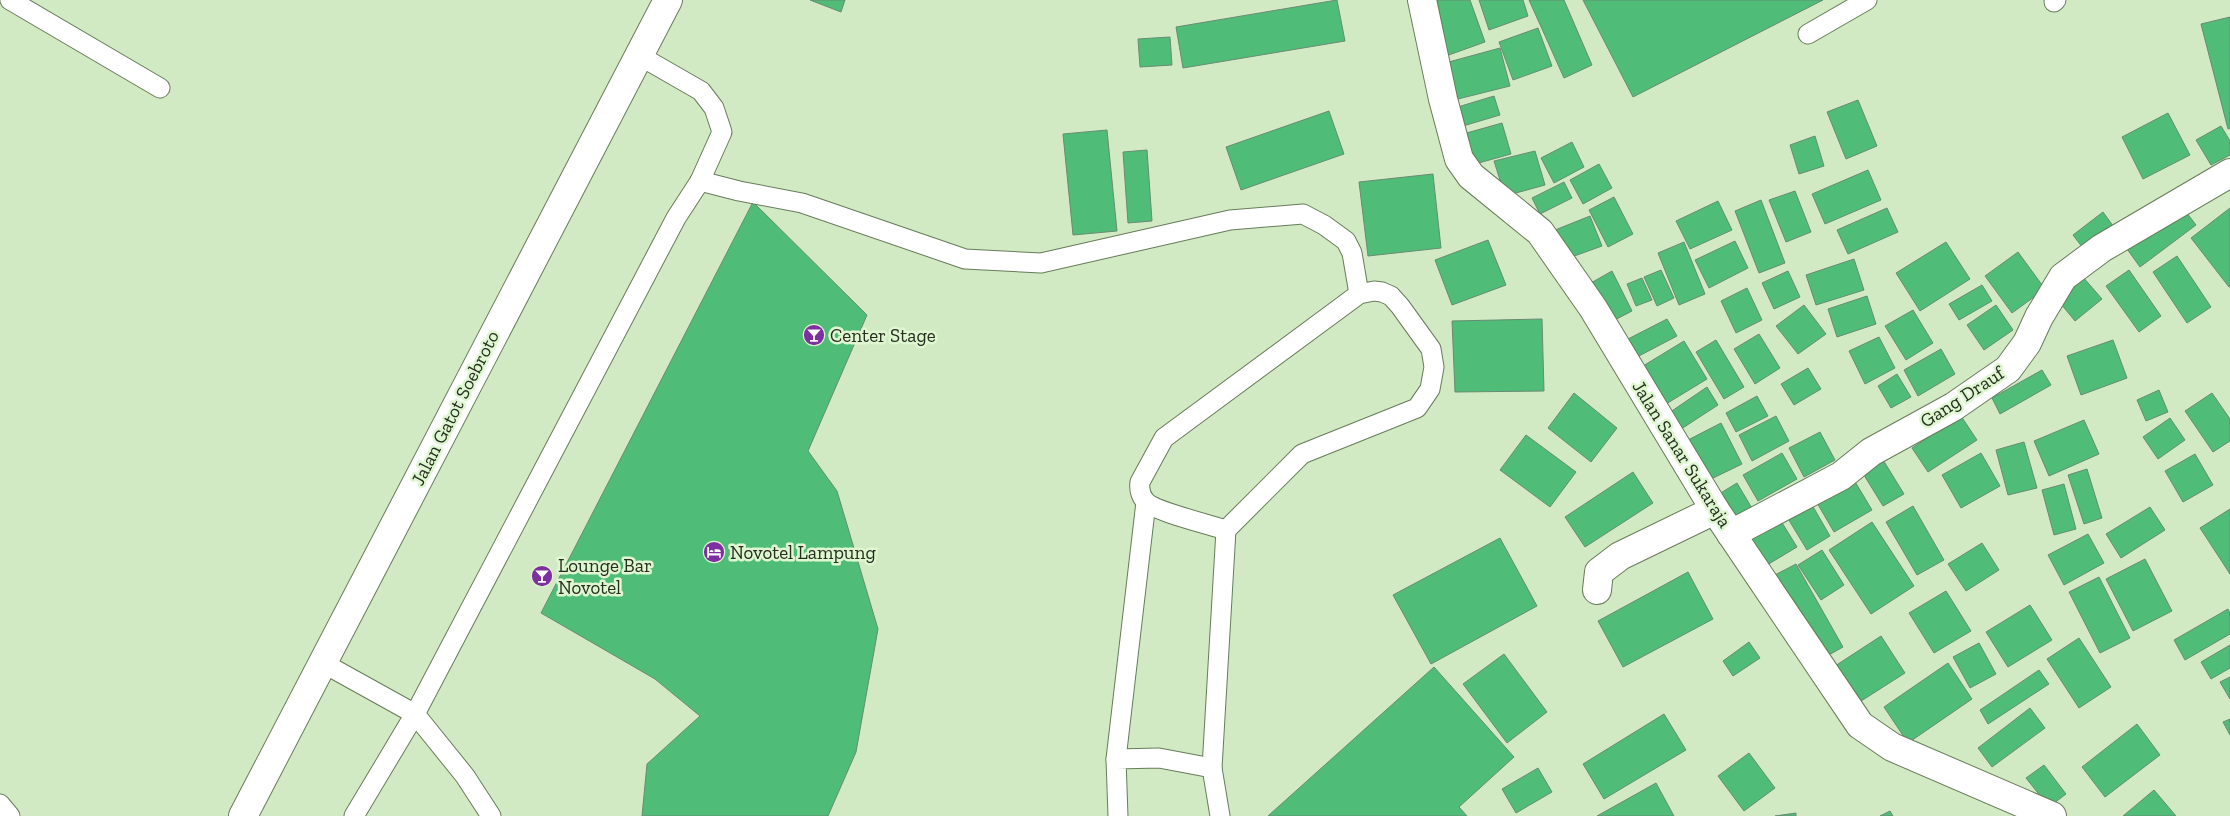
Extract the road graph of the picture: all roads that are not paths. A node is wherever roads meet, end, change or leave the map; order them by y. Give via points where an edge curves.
1 (10, 0) edge
2 (668, 0) edge
3 (1422, 0) edge
4 (1868, 0) edge
5 (1808, 34) dead end
6 (640, 56) junction
7 (160, 88) dead end
8 (2230, 173) edge
9 (700, 181) junction
10 (1359, 294) junction
11 (1146, 502) junction
12 (1715, 510) junction
13 (1226, 530) junction
14 (1731, 534) junction
15 (1597, 590) dead end
16 (323, 662) junction
17 (415, 714) junction
18 (1116, 759) junction
19 (1212, 768) junction
20 (0, 804) edge
21 (10, 816) edge
22 (243, 816) edge
23 (354, 816) edge
24 (491, 816) edge
25 (1118, 816) edge
26 (1220, 816) edge
27 (2052, 816) edge

1 - 7 lane
2 - 6 street, Jalan Gatot Soebroto
3 - 12 street, Jalan Sanar Sukaraja via 1443,99 1462,165 1540,232 1593,308
4 - 5 lane
6 - 9 lane via 701,91 714,108 722,132
6 - 16 street, Jalan Gatot Soebroto
8 - 14 street, Gang Drauf via 2102,248 2063,277 2027,343 2008,369 1953,407 1871,452 1841,476
9 - 10 lane via 802,203 965,259 1041,263 1230,220 1303,214 1346,241 1352,253
9 - 17 lane via 676,218
10 - 11 lane via 1164,438 1140,482 1139,489
10 - 13 lane via 1382,292 1400,306 1431,349 1434,367 1430,389 1417,408 1302,454
11 - 13 lane
11 - 18 lane
12 - 14 street, Jalan Sanar Sukaraja
12 - 15 street via 1620,556 1599,572
13 - 19 lane
14 - 27 street, Jalan Sanar Sukaraja via 1860,725 1892,747
16 - 17 lane
16 - 22 street, Jalan Gatot Soebroto
17 - 23 lane
17 - 24 lane via 465,776
18 - 19 lane via 1159,758
18 - 25 lane
19 - 26 lane
20 - 21 lane

